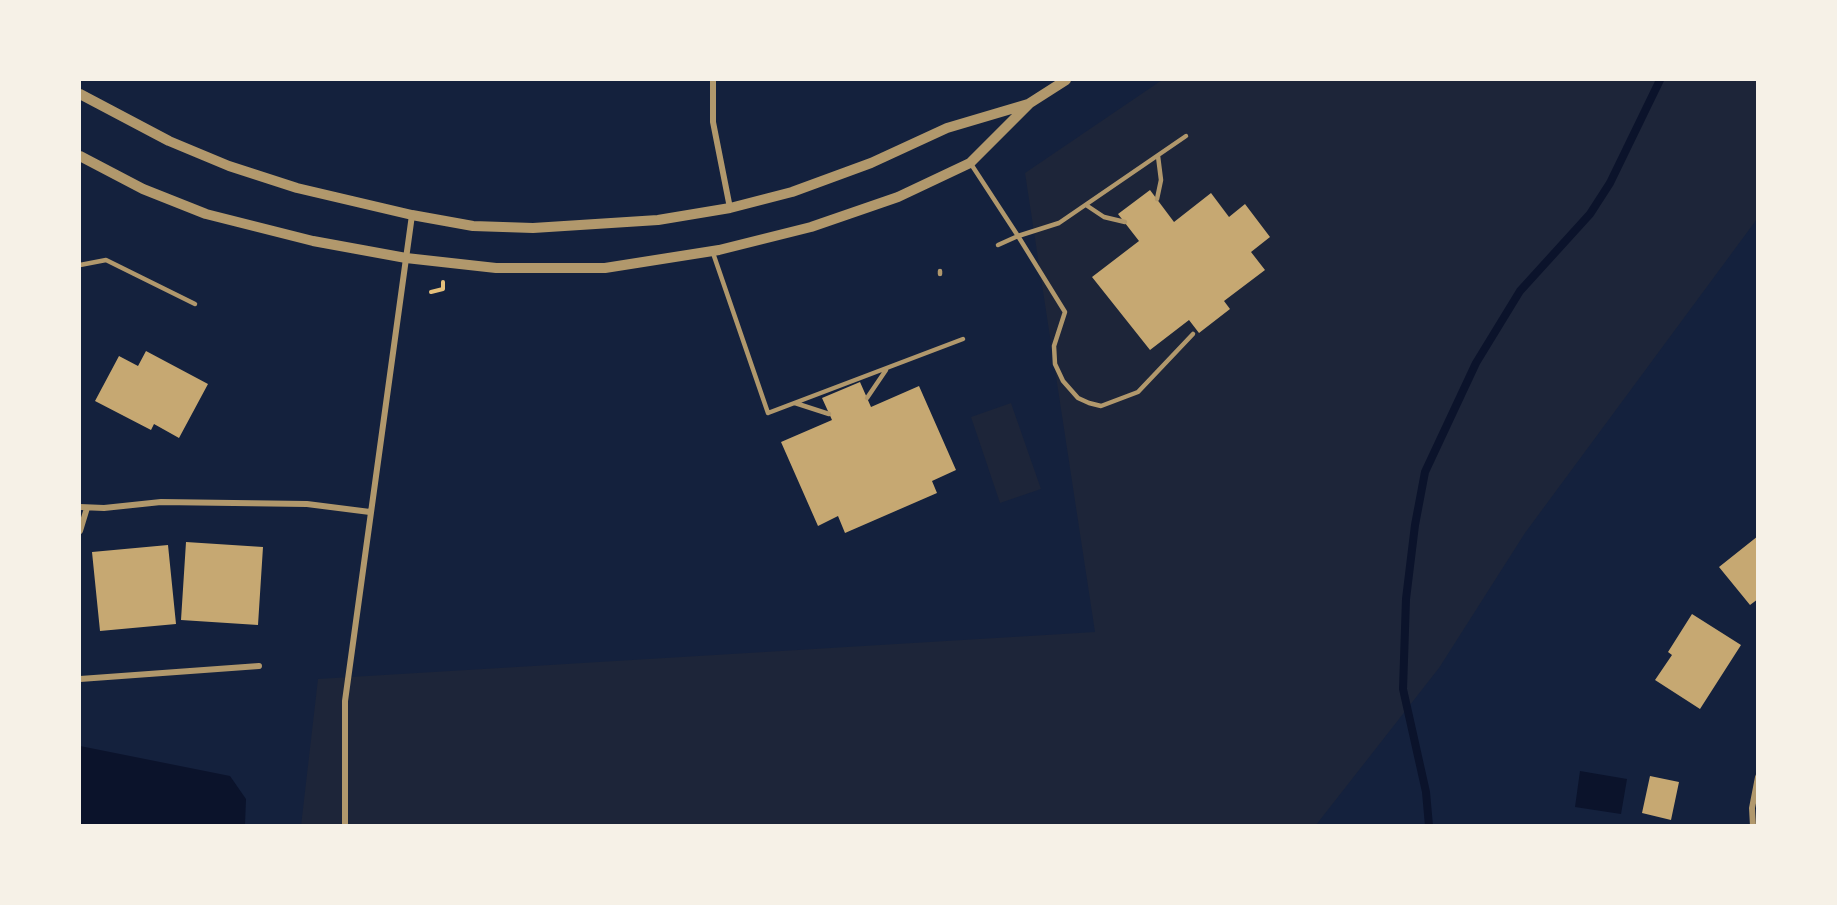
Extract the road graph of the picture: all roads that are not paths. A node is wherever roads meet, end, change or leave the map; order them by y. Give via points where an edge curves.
1 (712, 80) edge
2 (1066, 80) edge
3 (80, 94) edge
4 (1030, 103) junction
5 (1186, 136) dead end
6 (80, 156) edge
7 (1158, 156) junction
8 (970, 164) junction
9 (1157, 200) dead end
10 (1086, 205) junction
11 (730, 208) junction
12 (412, 215) junction
13 (1125, 222) dead end
14 (1018, 236) junction
15 (998, 245) dead end
16 (713, 251) junction
17 (406, 258) junction
18 (80, 265) edge
19 (195, 304) dead end
20 (1193, 334) dead end
21 (963, 339) dead end
22 (887, 368) junction
23 (867, 398) dead end
24 (795, 403) junction
25 (829, 414) dead end
26 (83, 507) edge
27 (370, 512) junction
28 (80, 531) edge
29 (259, 666) dead end
30 (80, 679) edge
31 (1758, 777) edge
32 (345, 825) edge
33 (1753, 825) edge

1 - 11 street via 713,123
2 - 4 street
3 - 12 street via 169,141 230,166 297,188
4 - 8 street
4 - 11 street via 947,128 871,163 792,192
5 - 7 lane
6 - 17 street via 143,189 206,214 312,241
7 - 9 lane via 1161,180
7 - 10 lane
8 - 14 lane
8 - 16 street via 898,197 811,227
10 - 13 lane via 1104,217
10 - 14 lane via 1059,223
11 - 12 street via 658,220 533,228 473,226
12 - 17 street
14 - 15 lane
14 - 20 lane via 1065,312 1054,346 1055,364 1078,398 1101,406 1138,392
16 - 17 street via 605,268 496,268
16 - 24 lane via 768,413
17 - 27 street
18 - 19 lane via 106,260
21 - 22 lane
22 - 23 lane
22 - 24 lane
24 - 25 lane
26 - 27 street via 161,502 308,504
26 - 28 street
27 - 32 street via 345,701
29 - 30 street
31 - 33 street

